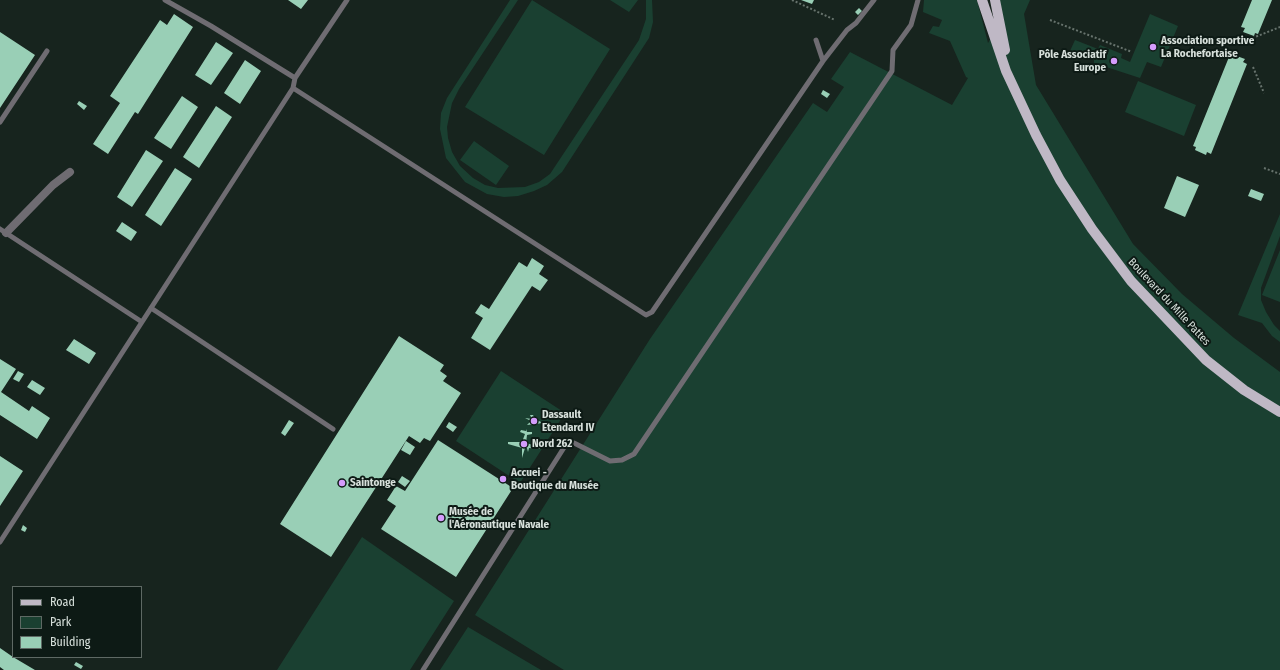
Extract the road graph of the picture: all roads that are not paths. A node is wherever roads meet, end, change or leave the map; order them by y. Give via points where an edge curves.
1 (165, 0) edge
2 (347, 0) edge
3 (874, 0) edge
4 (918, 0) edge
5 (982, 0) edge
6 (995, 0) edge
7 (816, 40) dead end
8 (47, 50) dead end
9 (823, 61) junction
10 (295, 78) junction
11 (293, 88) junction
12 (1020, 100) junction
13 (0, 122) edge
14 (70, 172) dead end
15 (3, 231) edge
16 (151, 308) junction
17 (142, 322) junction
18 (1280, 412) edge
19 (333, 429) dead end
20 (0, 542) edge
21 (423, 670) edge

1 - 10 lane
2 - 10 lane
3 - 9 lane
4 - 21 lane via 911,25 893,50 892,70 634,454 622,460 610,461 574,443 565,446
5 - 12 main road via 1006,71
6 - 12 main road via 1002,40
7 - 9 lane
8 - 13 lane
9 - 11 lane via 652,312 646,315
10 - 11 lane
11 - 16 lane
12 - 18 main road, Boulevard du Mille Pattes via 1060,180 1092,230 1130,281 1206,360 1244,390
14 - 15 street
15 - 17 lane
16 - 17 lane
16 - 19 lane
17 - 20 lane

